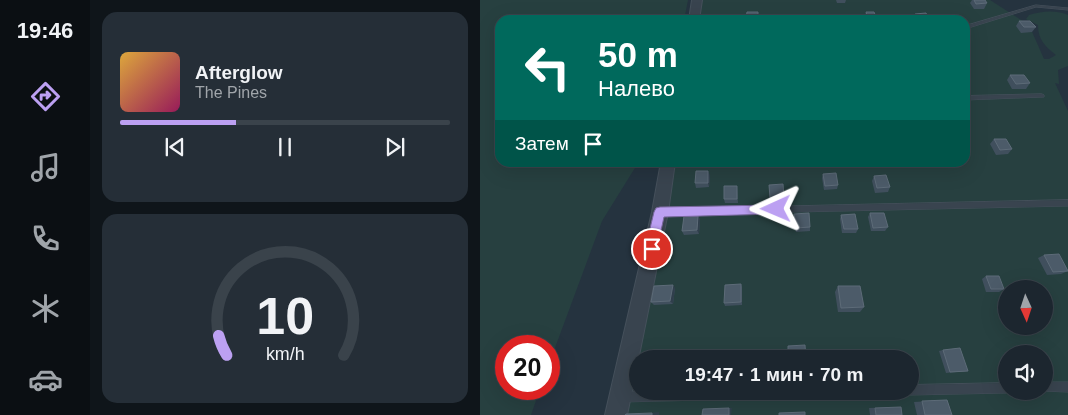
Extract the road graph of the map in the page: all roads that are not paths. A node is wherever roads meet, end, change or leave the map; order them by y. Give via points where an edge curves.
1 (697, 0) edge
2 (1068, 9) edge
3 (695, 15) edge
4 (970, 26) edge
5 (1042, 96) dead end
6 (970, 98) edge
7 (667, 167) edge
8 (1068, 203) edge
9 (660, 212) junction
10 (1053, 387) edge
11 (1068, 387) edge
12 (998, 388) edge
13 (919, 390) edge
14 (620, 396) junction
15 (629, 396) edge
16 (616, 415) edge

1 - 3 street
2 - 4 lane via 1036,6
5 - 6 lane
7 - 9 street
8 - 9 lane
9 - 14 street
10 - 11 lane
12 - 13 lane
14 - 15 lane
14 - 16 street

